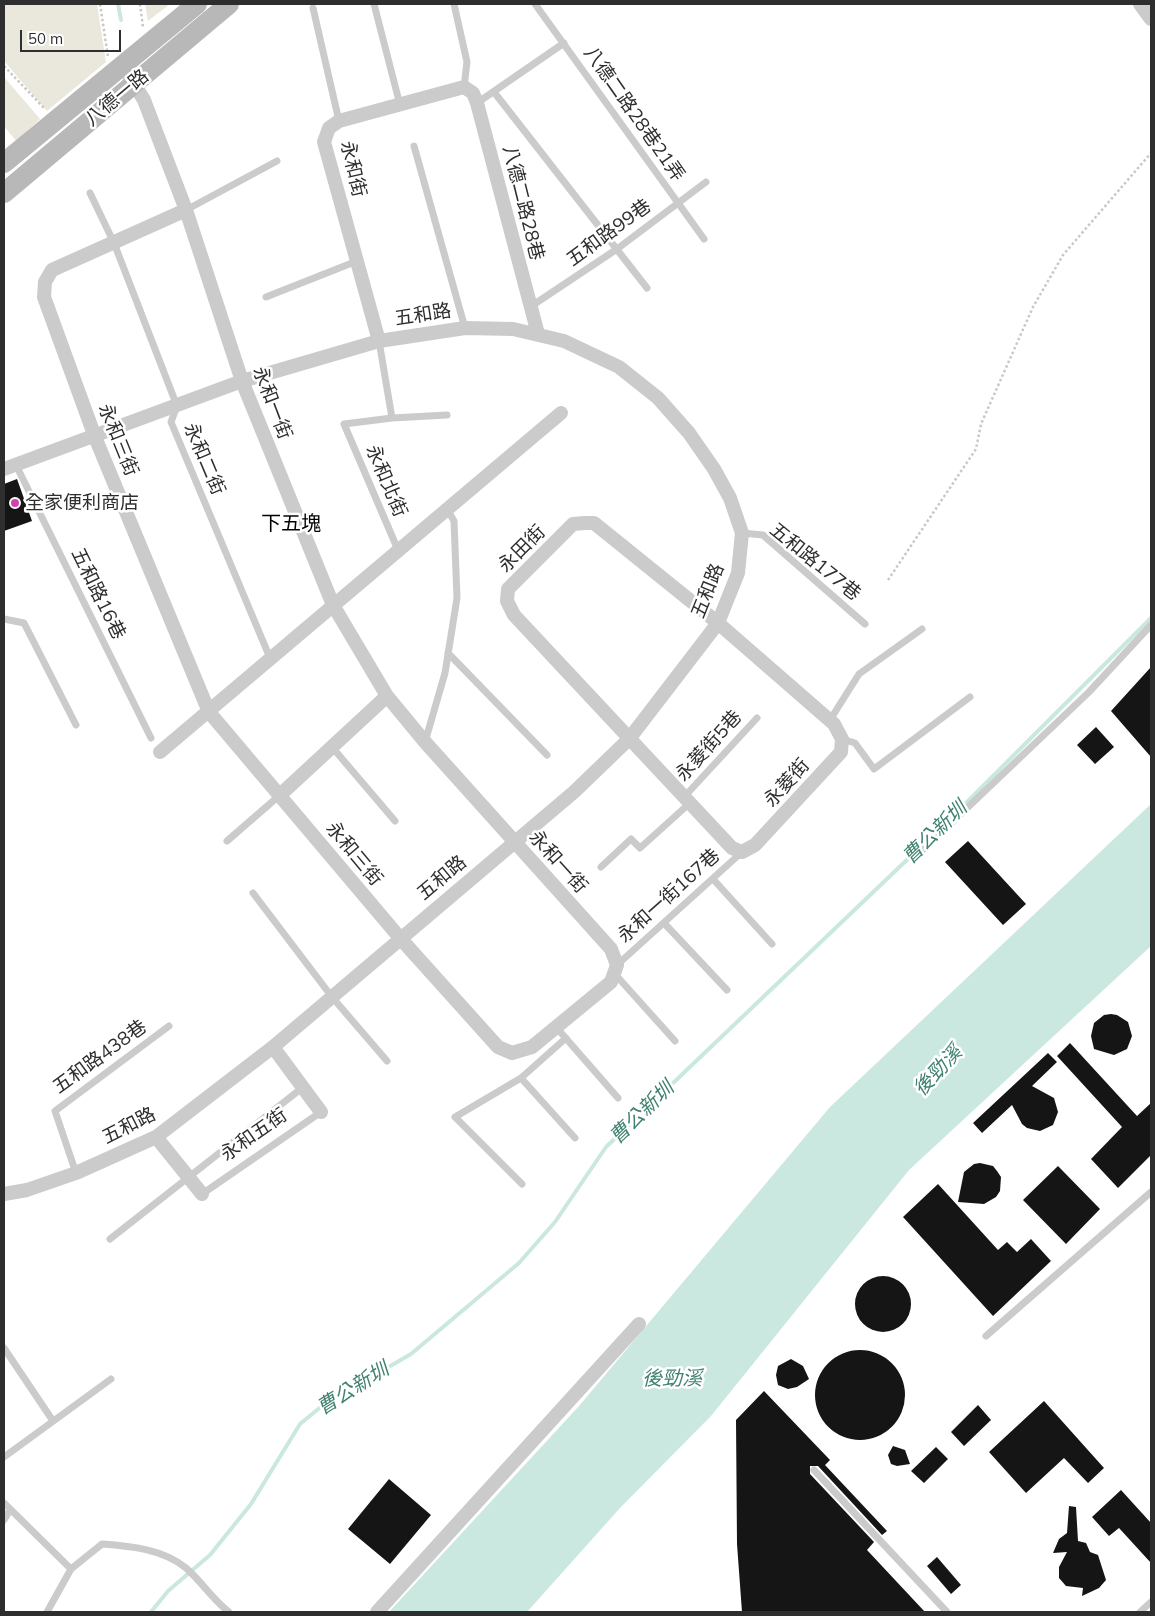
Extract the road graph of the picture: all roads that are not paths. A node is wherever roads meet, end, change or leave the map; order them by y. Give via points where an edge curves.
1 (197, 4) edge
2 (230, 4) edge
3 (374, 4) edge
4 (454, 4) edge
5 (535, 4) edge
6 (1140, 4) edge
7 (313, 8) dead end
8 (1151, 19) edge
9 (564, 43) junction
10 (117, 71) junction
11 (135, 84) junction
12 (464, 87) junction
13 (494, 92) junction
14 (477, 103) junction
15 (400, 105) junction
16 (339, 121) junction
17 (414, 146) dead end
18 (4, 162) edge
19 (277, 162) dead end
20 (706, 182) dead end
21 (4, 192) edge
22 (90, 193) dead end
23 (677, 204) junction
24 (186, 210) junction
25 (704, 239) dead end
26 (114, 244) junction
27 (617, 249) junction
28 (357, 261) junction
29 (646, 288) dead end
30 (266, 297) dead end
31 (530, 308) junction
32 (465, 328) junction
33 (538, 334) junction
34 (379, 341) junction
35 (242, 381) junction
36 (176, 406) junction
37 (561, 413) dead end
38 (447, 415) dead end
39 (392, 418) junction
40 (95, 437) junction
41 (10, 467) edge
42 (447, 509) junction
43 (742, 533) junction
44 (398, 550) junction
45 (333, 606) junction
46 (4, 619) edge
47 (718, 623) junction
48 (865, 624) dead end
49 (1151, 625) edge
50 (922, 629) dead end
51 (448, 653) junction
52 (270, 658) junction
53 (387, 696) junction
54 (970, 697) dead end
55 (209, 712) junction
56 (757, 718) dead end
57 (830, 720) junction
58 (76, 725) dead end
59 (151, 738) dead end
60 (629, 739) junction
61 (842, 739) junction
62 (425, 742) junction
63 (332, 747) junction
64 (160, 752) dead end
65 (547, 755) dead end
66 (280, 795) junction
67 (688, 799) junction
68 (395, 821) dead end
69 (227, 841) dead end
70 (515, 842) junction
71 (924, 849) dead end
72 (742, 852) junction
73 (601, 867) dead end
74 (713, 879) junction
75 (253, 893) dead end
76 (664, 923) junction
77 (400, 938) junction
78 (772, 944) dead end
79 (616, 969) junction
80 (727, 990) dead end
81 (332, 997) junction
82 (169, 1026) dead end
83 (556, 1027) junction
84 (566, 1038) junction
85 (675, 1041) dead end
86 (273, 1047) junction
87 (387, 1062) dead end
88 (521, 1078) junction
89 (302, 1088) junction
90 (618, 1098) dead end
91 (321, 1112) joint
92 (156, 1137) junction
93 (575, 1138) dead end
94 (76, 1172) junction
95 (188, 1177) junction
96 (522, 1184) dead end
97 (1151, 1192) edge
98 (4, 1194) edge
99 (202, 1194) joint
100 (110, 1239) dead end
101 (639, 1324) dead end
102 (986, 1336) dead end
103 (4, 1348) edge
104 (111, 1379) dead end
105 (53, 1421) junction
106 (4, 1457) edge
107 (814, 1470) dead end
108 (4, 1503) edge
109 (10, 1510) junction
110 (4, 1520) edge
111 (71, 1569) junction
112 (1151, 1602) edge
113 (47, 1612) edge
114 (229, 1612) edge
115 (377, 1612) edge
116 (948, 1612) edge
117 (1140, 1612) edge

1 - 10 street, 八德一路
2 - 11 street, 八德一路
3 - 15 lane
4 - 12 lane via 467,62
5 - 9 lane, 八德二路28巷21弄
6 - 8 street
7 - 16 lane
9 - 13 lane, 八德二路28巷21弄
9 - 23 lane, 八德二路28巷21弄
10 - 11 street, 永和一街
10 - 18 street, 八德一路
11 - 21 street, 八德一路
11 - 24 street, 永和一街
12 - 14 street, 八德二路28巷 via 473,92
12 - 15 street
13 - 14 lane, 八德二路28巷21弄
13 - 27 lane
14 - 31 street, 八德二路28巷
15 - 16 street, 永和街
16 - 28 street, 永和街 via 328,128 324,142
17 - 32 lane
19 - 24 lane
20 - 23 lane, 五和路99巷
22 - 26 lane, 永和二街
23 - 25 lane, 八德二路28巷21弄
23 - 27 lane, 五和路99巷
24 - 26 street
24 - 35 street, 永和一街
26 - 36 lane, 永和二街
26 - 40 street, 永和三街 via 52,270 45,282 44,297
27 - 29 lane
27 - 31 lane, 五和路99巷
28 - 30 lane
28 - 34 street, 永和街
31 - 33 street, 八德二路28巷
32 - 33 street, 五和路 via 513,329
32 - 34 street, 五和路
33 - 43 street, 五和路 via 564,341 619,367 658,398 689,433 714,469 730,498
34 - 35 street, 五和路
34 - 39 lane
35 - 36 street, 五和路
35 - 45 street, 永和一街
36 - 40 street, 五和路
36 - 52 lane, 永和二街 via 171,422
37 - 42 street
38 - 39 lane
39 - 44 lane, 永和北街 via 344,424
40 - 41 street, 五和路
40 - 55 street, 永和三街
41 - 59 lane, 五和路16巷
42 - 44 street
42 - 51 lane via 454,521 457,598
43 - 47 street, 五和路 via 738,573
43 - 48 lane, 五和路177巷 via 763,535
44 - 45 street
45 - 52 street
45 - 53 street, 永和一街
46 - 58 lane via 24,623
47 - 57 street
47 - 60 street, 五和路
47 - 60 street, 永田街 via 594,523 574,524 508,588 507,601 514,615
49 - 71 lane via 1089,692
50 - 57 lane via 859,674
51 - 62 lane
51 - 65 lane
52 - 55 street
53 - 62 street, 永和一街
53 - 63 street
54 - 61 lane via 874,769 855,743
55 - 64 street
55 - 66 street, 永和三街
56 - 67 lane, 永菱街5巷
57 - 61 street
60 - 67 street
60 - 70 street, 五和路
61 - 72 street, 永菱街 via 841,752 755,845
62 - 70 street, 永和一街
63 - 66 street
63 - 68 lane
66 - 69 lane
66 - 77 street, 永和三街
67 - 72 street via 732,848
67 - 73 lane, 永菱街5巷 via 640,848 631,839
70 - 77 street, 五和路
70 - 79 street, 永和一街 via 611,949
72 - 74 lane, 永和一街167巷
74 - 76 lane, 永和一街167巷
74 - 78 lane
75 - 81 lane
76 - 79 lane, 永和一街167巷
76 - 80 lane
77 - 81 street, 五和路
77 - 83 street via 498,1047 512,1053 532,1047
79 - 83 street via 611,982
79 - 85 lane
81 - 86 street, 五和路
81 - 87 lane
82 - 94 lane, 五和路438巷 via 55,1111
83 - 84 lane
84 - 88 lane
84 - 90 lane
86 - 89 street, 永和五街
86 - 92 street, 五和路
88 - 93 lane
88 - 96 lane via 455,1117
89 - 91 street, 永和五街
89 - 95 lane, 永和五街
91 - 99 lane, 永和五街
92 - 94 street, 五和路
92 - 95 street, 永和五街
94 - 98 street, 五和路 via 27,1190
95 - 99 street, 永和五街
95 - 100 lane, 永和五街
97 - 102 lane
101 - 115 street
103 - 105 lane
104 - 105 lane
105 - 106 lane
107 - 116 lane
108 - 109 lane
109 - 110 lane
109 - 111 lane
111 - 113 lane
111 - 114 lane via 102,1544 160,1554 185,1567
112 - 117 lane

